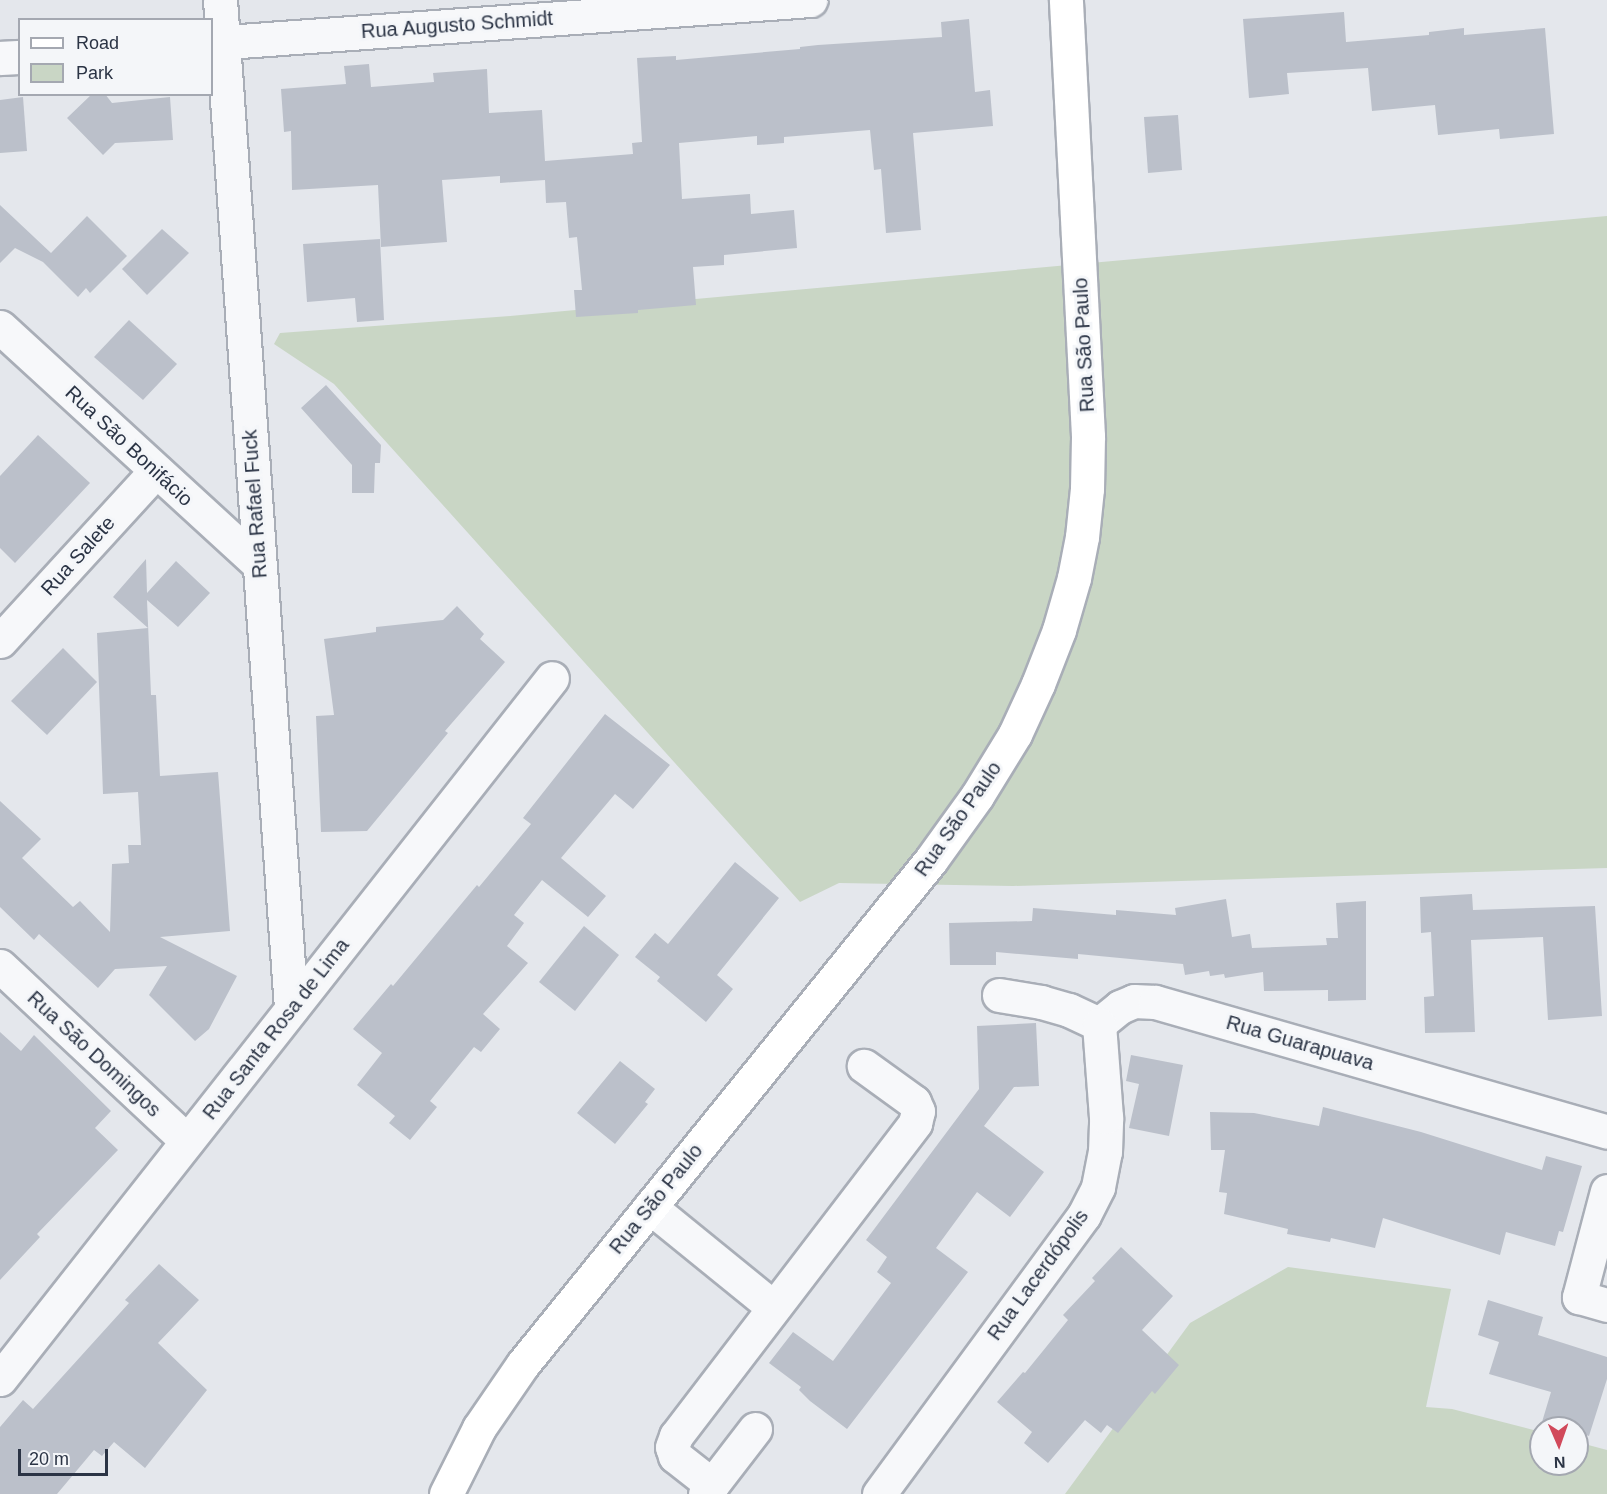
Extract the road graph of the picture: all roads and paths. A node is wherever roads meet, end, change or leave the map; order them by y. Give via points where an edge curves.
1 (220, 0) edge
2 (810, 0) edge
3 (1066, 0) edge
4 (217, 43) edge
5 (18, 57) edge
6 (0, 58) edge
7 (0, 327) edge
8 (156, 471) junction
9 (260, 565) junction
10 (0, 641) edge
11 (552, 678) dead end
12 (0, 966) edge
13 (999, 995) dead end
14 (291, 1009) junction
15 (1099, 1024) junction
16 (864, 1066) dead end
17 (1607, 1132) edge
18 (187, 1141) junction
19 (1607, 1191) edge
20 (650, 1207) junction
21 (1607, 1305) edge
22 (773, 1307) junction
23 (0, 1379) edge
24 (754, 1429) dead end
25 (709, 1489) edge
26 (446, 1494) edge
27 (879, 1494) edge

1 - 4 street, Rua Rafael Fuck
2 - 4 street, Rua Augusto Schmidt
3 - 20 main road, Rua São Paulo via 1088,436 1082,537 1059,630 1015,734 932,860
4 - 9 street, Rua Rafael Fuck
5 - 6 street
7 - 8 street, Rua São Bonifácio
8 - 9 street, Rua São Bonifácio
8 - 10 street, Rua Salete
9 - 14 street, Rua Rafael Fuck
11 - 14 street, Rua Santa Rosa de Lima
12 - 18 street, Rua São Domingos
13 - 15 street via 1050,1004
14 - 18 street, Rua Santa Rosa de Lima
15 - 17 street, Rua Guarapuava via 1134,1001 1155,1002
15 - 27 street, Rua Lacerdópolis via 1106,1117 1098,1187 1084,1215
16 - 22 street via 914,1102 918,1111 915,1123
18 - 23 street, Rua Santa Rosa de Lima
19 - 21 street via 1579,1297
20 - 22 street
20 - 26 main road, Rua São Paulo via 502,1392
22 - 25 street via 676,1436 672,1448 675,1456
24 - 25 street

